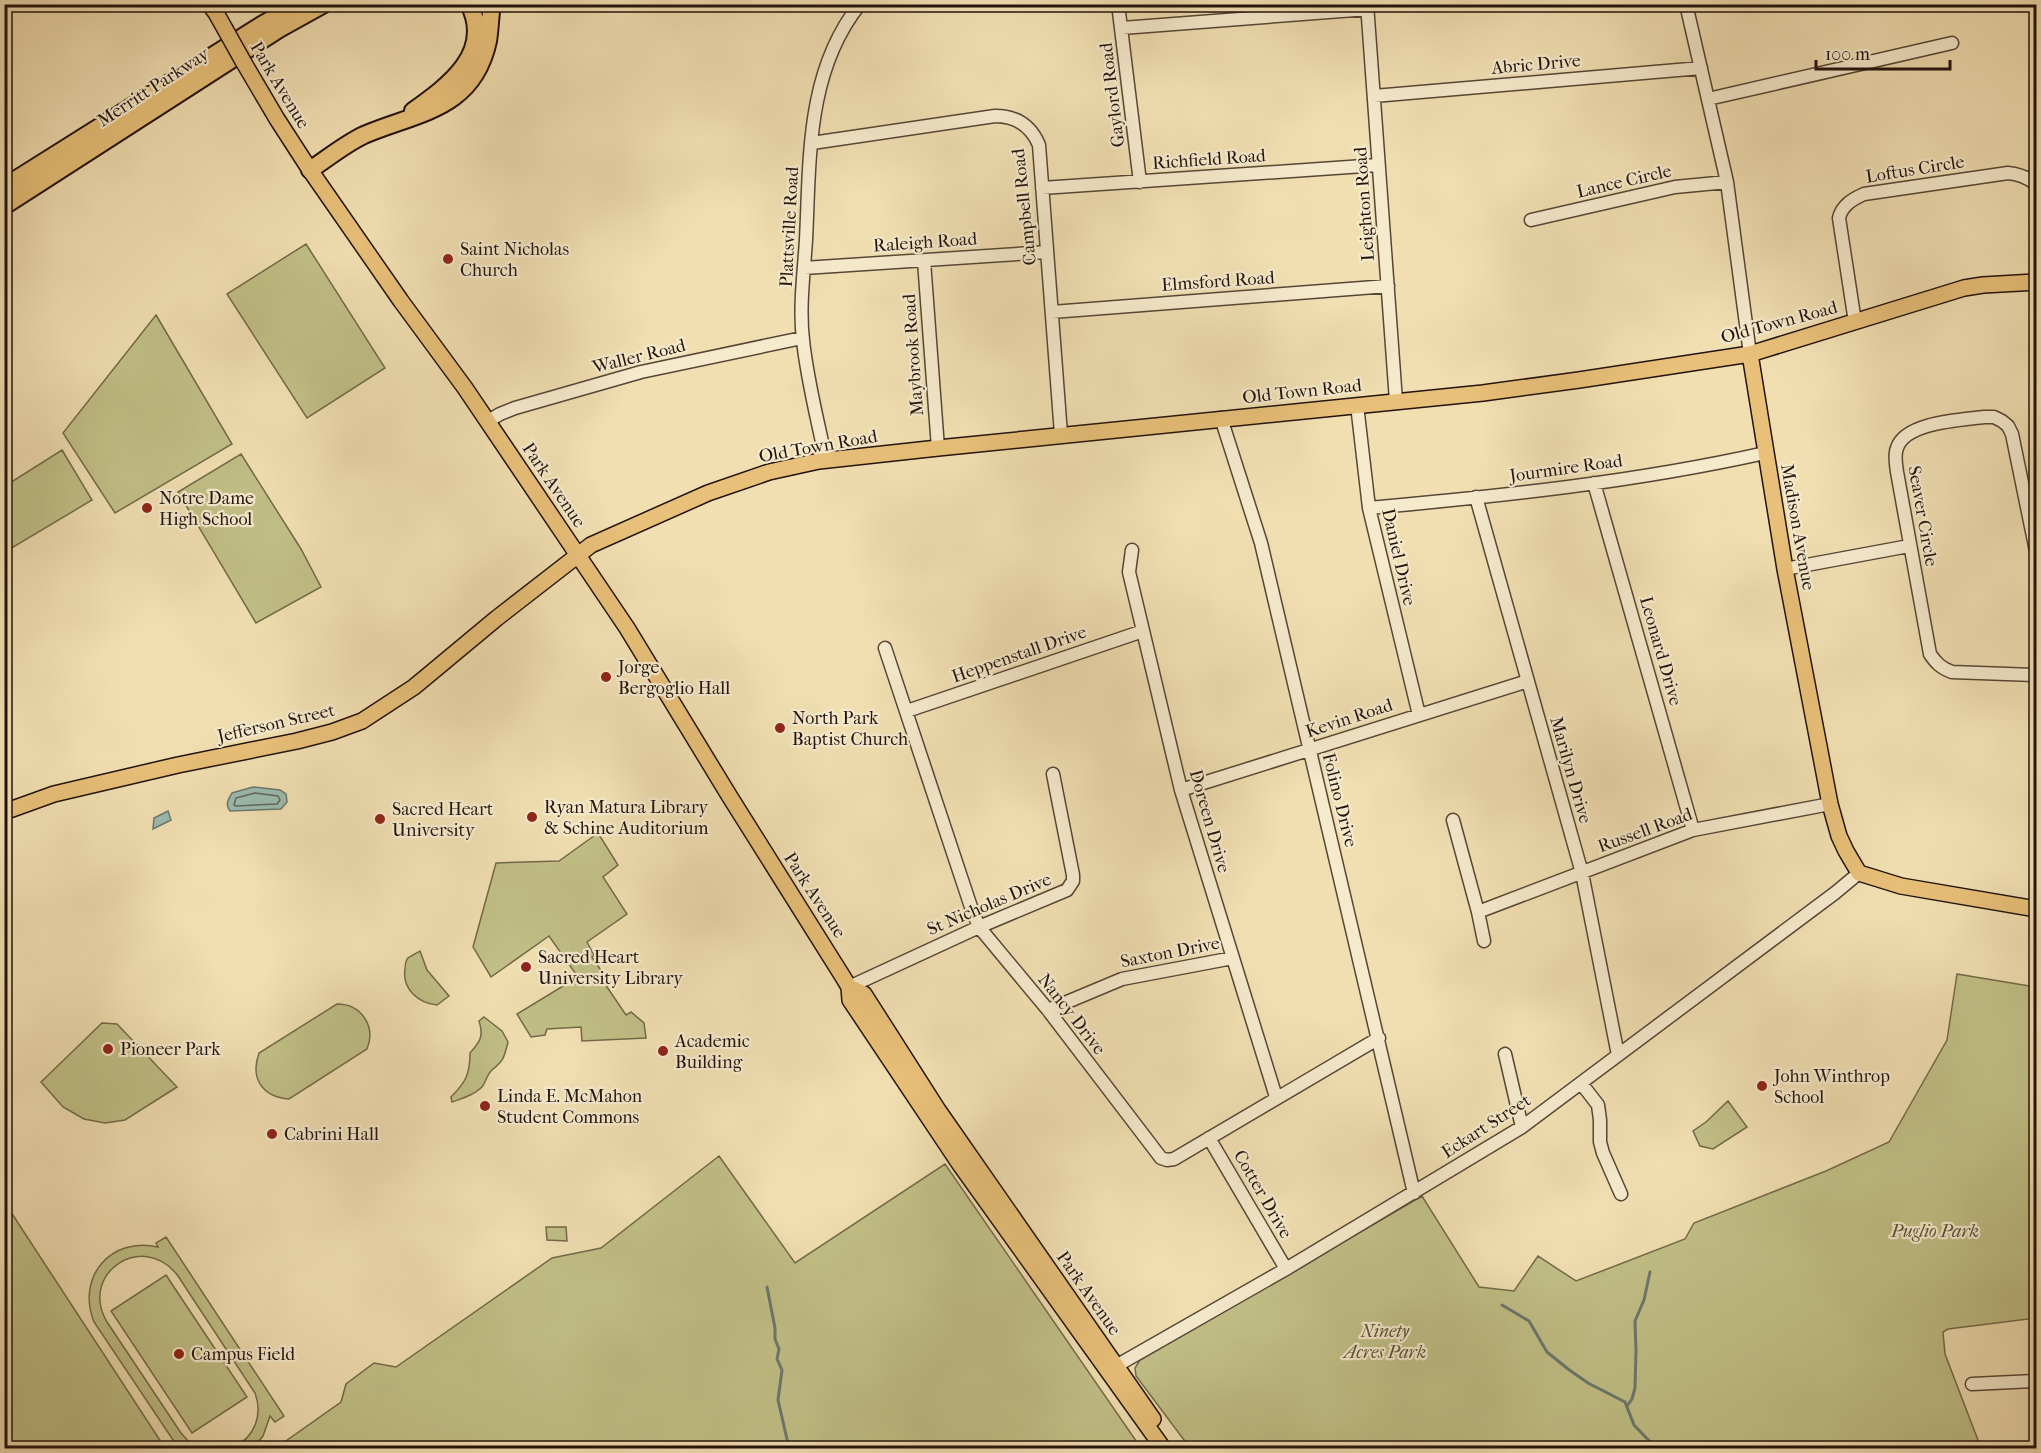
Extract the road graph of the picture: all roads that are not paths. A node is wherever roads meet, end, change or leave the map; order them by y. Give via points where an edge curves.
1 (279, 4) edge
2 (298, 4) edge
3 (324, 4) edge
4 (469, 4) edge
5 (492, 4) edge
6 (860, 4) edge
7 (1118, 4) edge
8 (1686, 4) edge
9 (213, 7) edge
10 (1367, 7) edge
11 (260, 26) junction
12 (1122, 28) junction
13 (1952, 43) dead end
14 (1701, 69) junction
15 (1374, 96) junction
16 (1708, 99) junction
17 (397, 122) junction
18 (812, 143) junction
19 (1378, 165) junction
20 (310, 170) junction
21 (1140, 182) junction
22 (1727, 182) junction
23 (2037, 184) edge
24 (4, 187) edge
25 (1042, 188) junction
26 (4, 206) edge
27 (1531, 220) dead end
28 (1047, 252) junction
29 (924, 261) junction
30 (804, 268) junction
31 (2037, 282) edge
32 (1388, 286) junction
33 (1052, 312) junction
34 (1855, 322) junction
35 (802, 338) junction
36 (1750, 354) junction
37 (1396, 401) junction
38 (1357, 405) junction
39 (1221, 418) junction
40 (488, 422) junction
41 (1061, 434) junction
42 (938, 448) junction
43 (1765, 453) junction
44 (826, 461) junction
45 (1594, 483) junction
46 (1476, 497) junction
47 (1369, 508) junction
48 (1910, 546) junction
49 (1132, 550) dead end
50 (2037, 551) edge
51 (579, 555) junction
52 (1785, 568) junction
53 (1143, 631) junction
54 (885, 648) dead end
55 (2037, 675) edge
56 (1528, 681) junction
57 (907, 711) junction
58 (1419, 715) junction
59 (1310, 749) junction
60 (1053, 774) dead end
61 (1181, 790) junction
62 (1830, 804) junction
63 (4, 812) edge
64 (1453, 820) dead end
65 (1693, 830) junction
66 (1582, 873) junction
67 (1859, 873) junction
68 (2037, 909) edge
69 (1478, 912) junction
70 (979, 927) junction
71 (1484, 941) dead end
72 (1233, 958) junction
73 (849, 987) junction
74 (1048, 1010) junction
75 (1379, 1038) junction
76 (1505, 1054) dead end
77 (1618, 1055) junction
78 (1581, 1083) junction
79 (1276, 1097) junction
80 (1522, 1127) junction
81 (1209, 1138) junction
82 (1414, 1193) junction
83 (1621, 1194) dead end
84 (1286, 1269) junction
85 (1112, 1369) junction
86 (2037, 1381) edge
87 (1972, 1383) dead end
88 (1163, 1449) edge
89 (1172, 1449) edge

1 - 11 highway
2 - 11 highway, Merritt Parkway
3 - 26 highway, Merritt Parkway
4 - 17 highway via 476,36 469,60 450,84
5 - 17 highway via 483,58 464,89 445,104
6 - 18 street, Plattsville Road via 828,59 818,94
7 - 12 street, Gaylord Road
8 - 14 street, Madison Avenue
9 - 20 main road, Park Avenue, bridge
10 - 12 street
10 - 15 street, Leighton Road
11 - 24 highway, Merritt Parkway
12 - 21 street, Gaylord Road
13 - 16 street
14 - 15 street, Abric Drive
14 - 16 street, Madison Avenue
15 - 19 street, Leighton Road
16 - 22 street, Madison Avenue
17 - 20 highway via 362,136
18 - 25 street, Campbell Road via 1005,116 1022,122 1036,138
18 - 30 street, Plattsville Road
19 - 21 street, Richfield Road
19 - 32 street, Leighton Road
20 - 40 main road, Park Avenue
21 - 25 street, Richfield Road
22 - 27 street, Lance Circle via 1675,187
22 - 36 street, Madison Avenue
23 - 34 street, Loftus Circle via 2008,173 1864,194 1850,202 1839,218
25 - 28 street, Campbell Road
28 - 29 street, Raleigh Road
28 - 33 street, Campbell Road
29 - 30 street, Raleigh Road
29 - 42 street, Maybrook Road
30 - 35 street, Plattsville Road
31 - 34 main road, Old Town Road via 1964,288
32 - 33 street, Elmsford Road
32 - 37 street, Leighton Road
33 - 41 street, Campbell Road
34 - 36 main road, Old Town Road
35 - 40 street, Waller Road via 641,372 515,408
35 - 44 street, Plattsville Road
36 - 37 main road, Old Town Road via 1483,393
36 - 43 main road, Madison Avenue
37 - 38 main road, Old Town Road
38 - 39 main road, Old Town Road
38 - 47 street, Daniel Drive
39 - 41 main road, Old Town Road
39 - 59 street, Folino Drive via 1261,543
40 - 51 main road, Park Avenue
41 - 42 main road, Old Town Road
42 - 44 main road, Old Town Road
43 - 45 street, Jourmire Road
43 - 52 main road, Madison Avenue
44 - 51 main road, Old Town Road via 795,465 734,483 591,545
45 - 46 street, Jourmire Road
45 - 65 street, Leonard Drive
46 - 47 street, Jourmire Road
46 - 56 street, Marilyn Drive
47 - 58 street, Daniel Drive
48 - 50 street, Seaver Circle via 1895,459 1901,440 1918,428 1994,417 2008,426 2012,434
48 - 52 street
48 - 55 street, Seaver Circle via 1927,644 1935,662 1943,669 1964,674
49 - 53 street, Doreen Drive via 1130,572
51 - 63 main road, Jefferson Street via 414,687 362,721 297,741 54,794
51 - 73 main road, Park Avenue
52 - 62 main road, Madison Avenue
53 - 57 street, Heppenstall Drive
53 - 61 street, Doreen Drive
54 - 57 street, Nancy Drive
56 - 58 street, Kevin Road
56 - 66 street, Marilyn Drive
57 - 70 street, Nancy Drive
58 - 59 street, Kevin Road
59 - 61 street, Kevin Road
59 - 75 street, Folino Drive
60 - 70 street, St Nicholas Drive via 1074,881 1061,893
61 - 72 street, Doreen Drive
62 - 65 street, Russell Road
62 - 67 main road, Madison Avenue via 1839,836
64 - 69 street
65 - 66 street, Russell Road
66 - 69 street, Russell Road
66 - 77 street, Marilyn Drive
67 - 68 main road via 1901,886
67 - 77 street, Eckart Street
69 - 71 street
70 - 73 street, St Nicholas Drive
70 - 74 street, Nancy Drive
72 - 74 street, Saxton Drive via 1122,979
72 - 79 street, Doreen Drive
73 - 85 main road, Park Avenue via 850,1000
74 - 81 street, Nancy Drive via 1161,1158 1174,1159
75 - 79 street, Nancy Drive
75 - 82 street, Folino Drive
76 - 80 street
77 - 78 street, Eckart Street
78 - 80 street, Eckart Street
78 - 83 street via 1598,1105 1600,1142
79 - 81 street, Nancy Drive
80 - 82 street, Eckart Street
81 - 84 street, Cotter Drive
82 - 84 street, Eckart Street
84 - 85 street, Eckart Street
85 - 88 main road, Park Avenue
85 - 89 main road, Park Avenue
86 - 87 street

